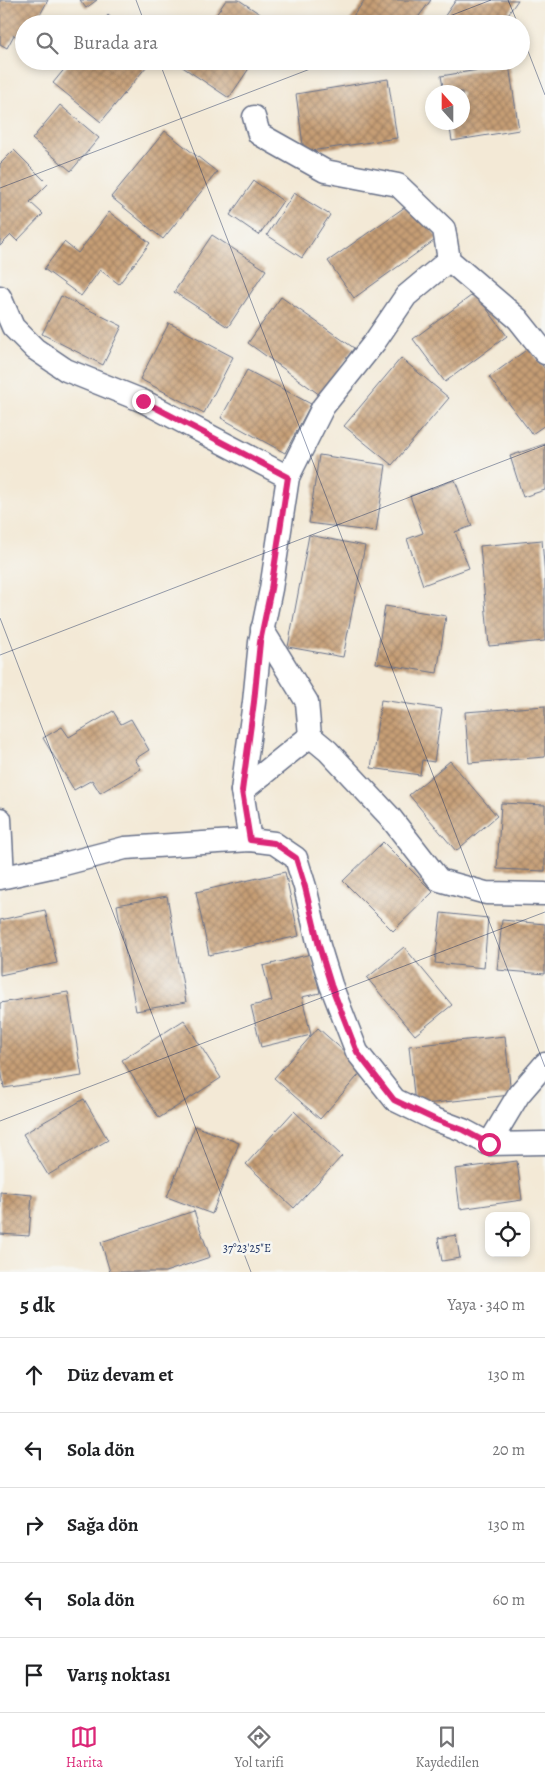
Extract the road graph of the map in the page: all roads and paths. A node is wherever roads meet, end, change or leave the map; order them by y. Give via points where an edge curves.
1 (254, 117) dead end
2 (449, 260) junction
3 (0, 297) edge
4 (545, 353) edge
5 (288, 477) junction
6 (262, 630) junction
7 (310, 736) junction
8 (242, 791) junction
9 (0, 819) edge
10 (250, 840) junction
11 (2, 878) edge
12 (545, 894) edge
13 (545, 1064) edge
14 (545, 1143) edge
15 (489, 1144) junction

1 - 2 street via 259,134 325,170 398,185 444,229
2 - 4 street via 518,319
2 - 5 street via 406,296 374,343 323,407
3 - 5 street via 13,327 35,349 66,370 143,401
5 - 6 street
6 - 7 street via 307,702
6 - 8 street
7 - 8 street
7 - 12 street via 390,817 438,880 486,893
8 - 10 street
9 - 11 street
10 - 11 street via 125,848
10 - 15 street via 274,843 296,858 319,946 357,1052 394,1100
13 - 15 street via 519,1094
14 - 15 street

